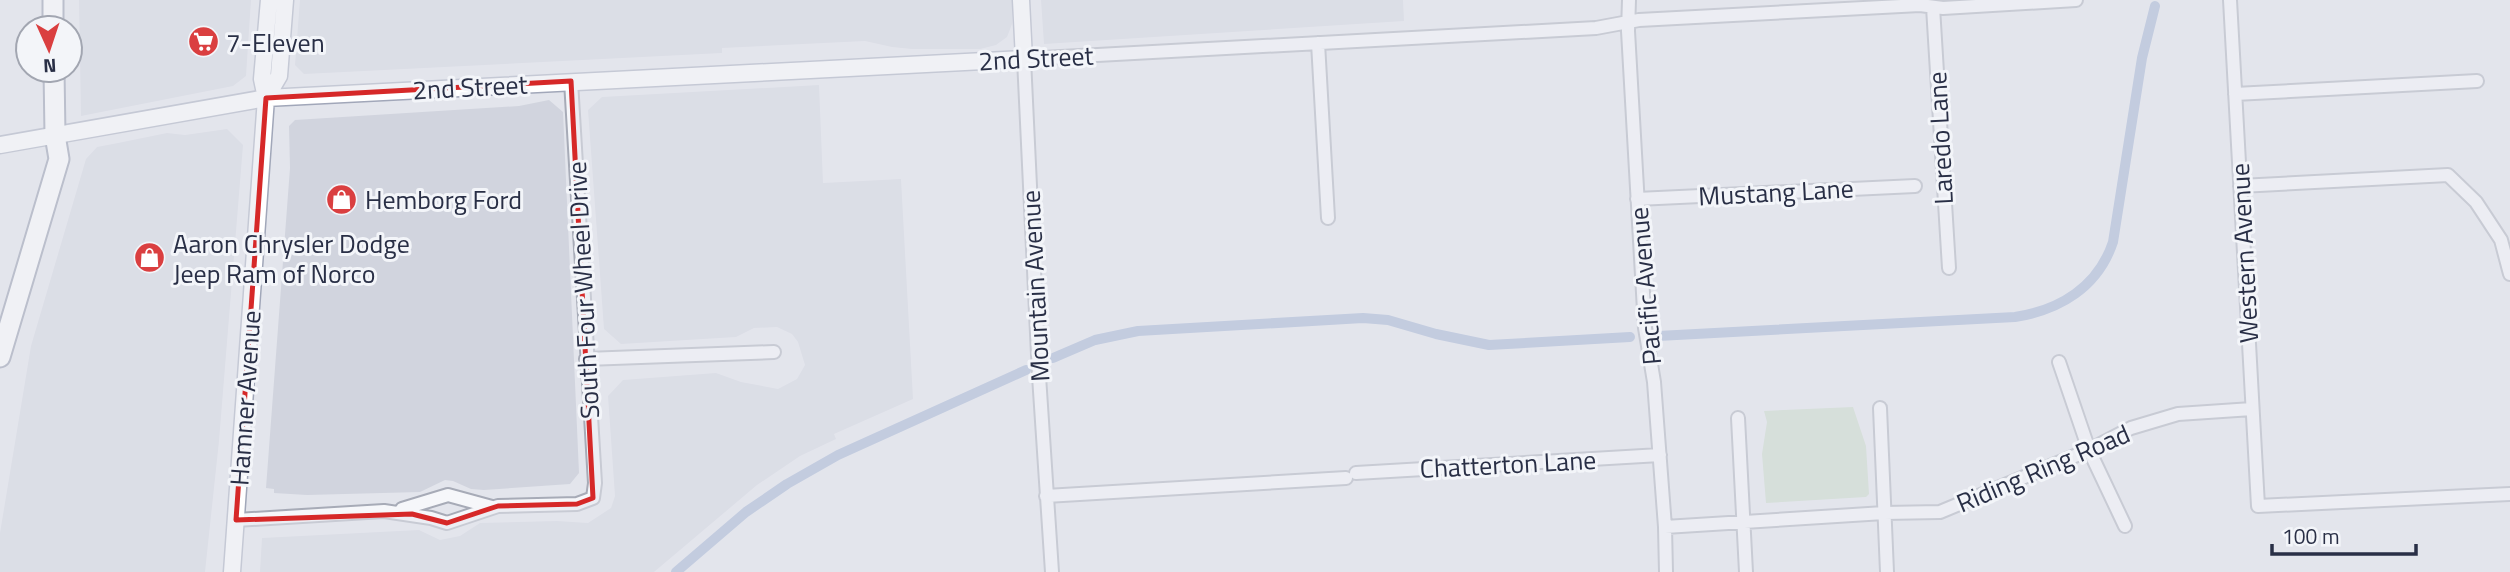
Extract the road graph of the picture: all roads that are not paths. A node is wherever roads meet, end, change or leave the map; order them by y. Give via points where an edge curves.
1 (269, 0) edge
2 (285, 0) edge
3 (1021, 0) edge
4 (1629, 0) edge
5 (2076, 0) edge
6 (2230, 0) edge
7 (1832, 5) edge
8 (1933, 7) junction
9 (1628, 21) junction
10 (1318, 43) junction
11 (1024, 59) junction
12 (571, 81) junction
13 (2477, 81) dead end
14 (54, 84) edge
15 (2235, 94) junction
16 (266, 98) junction
17 (55, 135) junction
18 (0, 145) edge
19 (1915, 186) dead end
20 (2240, 186) junction
21 (1637, 199) junction
22 (1328, 218) dead end
23 (1949, 268) dead end
24 (2510, 274) edge
25 (774, 352) dead end
26 (0, 357) edge
27 (586, 359) junction
28 (2059, 362) dead end
29 (1880, 408) dead end
30 (2252, 409) junction
31 (1738, 418) dead end
32 (2089, 450) junction
33 (1660, 455) junction
34 (2510, 494) edge
35 (1046, 496) junction
36 (493, 508) junction
37 (392, 512) junction
38 (1884, 513) junction
39 (236, 520) junction
40 (1743, 521) junction
41 (2125, 526) dead end
42 (1665, 527) junction
43 (232, 572) edge
44 (1052, 572) edge
45 (1666, 572) edge
46 (1746, 572) edge
47 (1887, 572) edge

1 - 16 main road, Hamner Avenue via 262,79
2 - 16 main road, Hamner Avenue via 279,76
3 - 11 main road, Mountain Avenue
4 - 9 street, Pacific Avenue
5 - 8 street, 2nd Street
6 - 15 street, Western Avenue
7 - 8 street, 2nd Street
7 - 9 street, 2nd Street
8 - 23 street, Laredo Lane
9 - 10 street, 2nd Street via 1595,28
9 - 21 street, Pacific Avenue
10 - 11 street, 2nd Street
10 - 22 street
11 - 12 main road, 2nd Street
11 - 35 street, Mountain Avenue
12 - 16 main road, 2nd Street
12 - 27 street, South Four Wheel Drive
13 - 15 street
14 - 17 highway
15 - 20 street, Western Avenue
16 - 17 main road, 2nd Street
16 - 39 main road, Hamner Avenue
17 - 18 main road, 2nd Street
17 - 26 highway via 59,159
19 - 21 street, Mustang Lane
20 - 24 street via 2448,175 2476,202 2501,240
20 - 30 street, Western Avenue
21 - 33 street, Pacific Avenue via 1645,328
25 - 27 street
27 - 36 street, South Four Wheel Drive via 593,498 578,504
28 - 32 street
29 - 38 street
30 - 32 street, Riding Ring Road via 2178,415 2131,428
30 - 34 street, Western Avenue via 2258,506
31 - 40 street
32 - 38 street, Riding Ring Road via 1940,512
32 - 41 street
33 - 35 street, Chatterton Lane
33 - 42 street, Pacific Avenue
35 - 44 street, Mountain Avenue
36 - 37 street via 447,523
36 - 37 street via 448,495
37 - 39 street
38 - 40 street, Riding Ring Road
38 - 47 street
39 - 43 main road, Hamner Avenue
40 - 42 street, Riding Ring Road
40 - 46 street
42 - 45 street, Pacific Avenue

